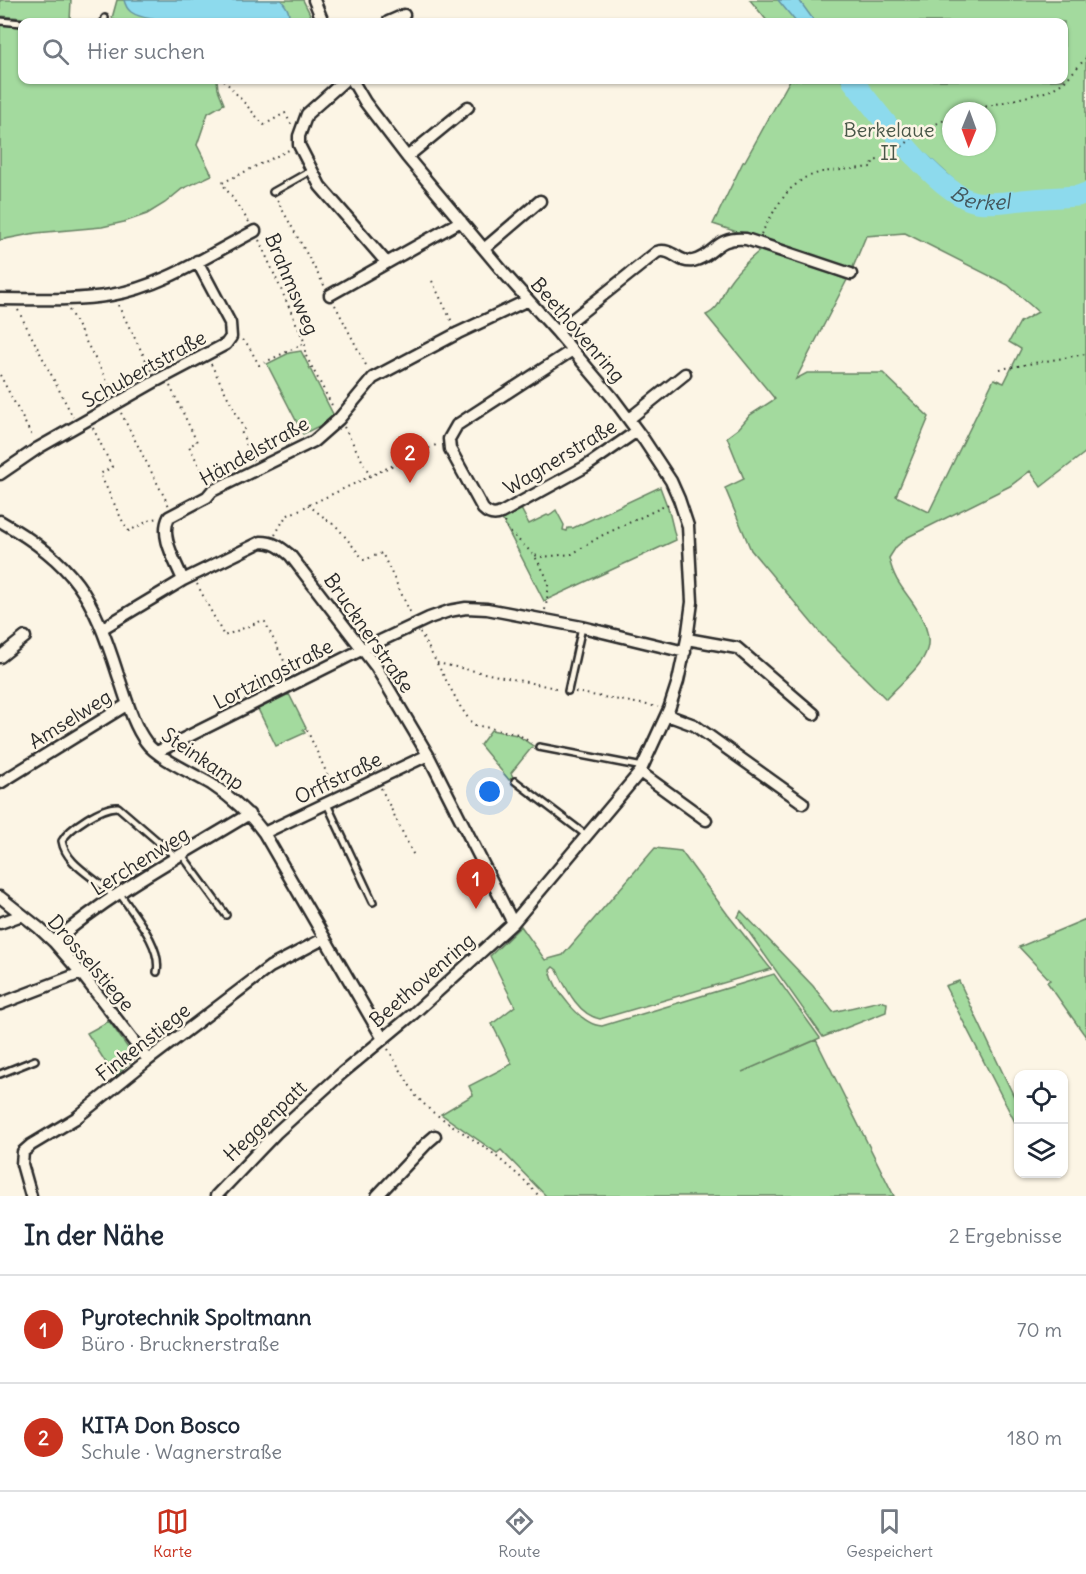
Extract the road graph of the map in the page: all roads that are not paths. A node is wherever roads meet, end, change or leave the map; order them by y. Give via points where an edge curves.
1 (314, 0) edge
2 (405, 15) dead end
3 (321, 18) edge
4 (398, 18) edge
5 (0, 21) edge
6 (18, 23) edge
7 (341, 84) edge
8 (355, 84) edge
9 (468, 107) dead end
10 (407, 157) junction
11 (312, 170) junction
12 (273, 192) dead end
13 (540, 201) dead end
14 (461, 221) junction
15 (255, 231) road end
16 (484, 249) junction
17 (197, 261) junction
18 (386, 262) junction
19 (851, 274) dead end
20 (330, 295) dead end
21 (0, 299) edge
22 (528, 300) junction
23 (557, 332) junction
24 (571, 351) junction
25 (686, 374) dead end
26 (629, 419) junction
27 (637, 431) junction
28 (0, 474) edge
29 (0, 521) edge
30 (188, 578) junction
31 (582, 627) junction
32 (103, 628) junction
33 (25, 637) dead end
34 (687, 639) junction
35 (363, 649) junction
36 (685, 651) junction
37 (0, 657) edge
38 (568, 691) road end
39 (128, 704) junction
40 (668, 712) junction
41 (814, 714) dead end
42 (539, 747) road end
43 (157, 752) junction
44 (428, 755) junction
45 (641, 770) junction
46 (515, 781) dead end
47 (0, 783) edge
48 (803, 802) dead end
49 (327, 804) junction
50 (249, 814) junction
51 (706, 820) dead end
52 (264, 834) junction
53 (586, 835) junction
54 (179, 857) junction
55 (117, 896) junction
56 (0, 897) edge
57 (373, 902) dead end
58 (22, 915) junction
59 (226, 915) dead end
60 (0, 923) edge
61 (513, 923) junction
62 (325, 938) junction
63 (54, 942) junction
64 (157, 972) dead end
65 (81, 973) junction
66 (0, 1004) edge
67 (383, 1039) junction
68 (35, 1060) dead end
69 (148, 1060) junction
70 (0, 1074) edge
71 (341, 1074) joint
72 (435, 1136) dead end
73 (31, 1196) edge
74 (216, 1196) edge
75 (377, 1196) edge

1 - 3 street
2 - 4 street
5 - 6 lane
7 - 11 street via 307,114 299,141
8 - 10 street, Beethovenring
9 - 10 street
10 - 14 street, Beethovenring
11 - 12 lane
11 - 18 street via 320,186
13 - 16 street
14 - 16 street, Beethovenring
14 - 18 street
15 - 17 street
16 - 22 street, Beethovenring
17 - 21 street via 154,283 113,295
17 - 28 street, Schubertstraße via 230,322 231,337 226,344 38,448
18 - 20 street
19 - 23 street via 746,239 730,239 691,261 664,250
22 - 23 street, Beethovenring
22 - 30 street, Händelstraße via 373,378 339,419 314,441 171,515 165,528 167,537
23 - 24 street, Beethovenring
24 - 26 street, Beethovenring
24 - 27 street, Wagnerstraße via 457,425 449,439 450,449 483,509 495,516 501,513 585,467
25 - 26 street
26 - 27 street, Beethovenring
27 - 34 street, Beethovenring via 680,499 688,526 692,602
29 - 32 street, Steinkamp via 52,555 73,576
30 - 32 street
30 - 35 street, Brucknerstraße via 261,542 271,542 290,555
31 - 35 street, Lortzingstraße via 466,608 416,624
31 - 36 street, Lortzingstraße
31 - 38 lane
32 - 39 street, Steinkamp
33 - 37 street
34 - 36 street, Beethovenring
34 - 41 street via 737,648
35 - 43 street, Lortzingstraße
35 - 44 street, Brucknerstraße
36 - 40 street, Beethovenring
39 - 43 street, Steinkamp via 146,742
39 - 47 street, Amselweg
40 - 45 street, Beethovenring
40 - 48 street
42 - 45 lane
43 - 50 street, Steinkamp via 212,785
44 - 49 street, Orffstraße
44 - 61 street, Brucknerstraße
45 - 51 street
45 - 53 street, Beethovenring
46 - 53 lane
49 - 52 street, Orffstraße
49 - 57 lane
50 - 52 street, Steinkamp
50 - 54 street, Lerchenweg
52 - 62 street, Steinkamp
53 - 61 street, Beethovenring
54 - 55 street, Lerchenweg
54 - 55 lane via 118,807 102,809 66,834 62,842 71,860
54 - 59 lane
55 - 63 street, Lerchenweg
55 - 64 lane via 155,949
56 - 58 street, Drosselstiege
58 - 60 street
58 - 63 street, Drosselstiege
61 - 67 street, Beethovenring
62 - 67 street, Steinkamp
62 - 69 street, Finkenstiege via 270,967
63 - 65 street, Drosselstiege
65 - 66 street
65 - 69 street, Drosselstiege
67 - 71 street, Beethovenring
68 - 70 lane
69 - 73 street, Finkenstiege via 76,1118 24,1152 22,1164
71 - 74 street, Heggenpatt via 276,1133
72 - 75 street

